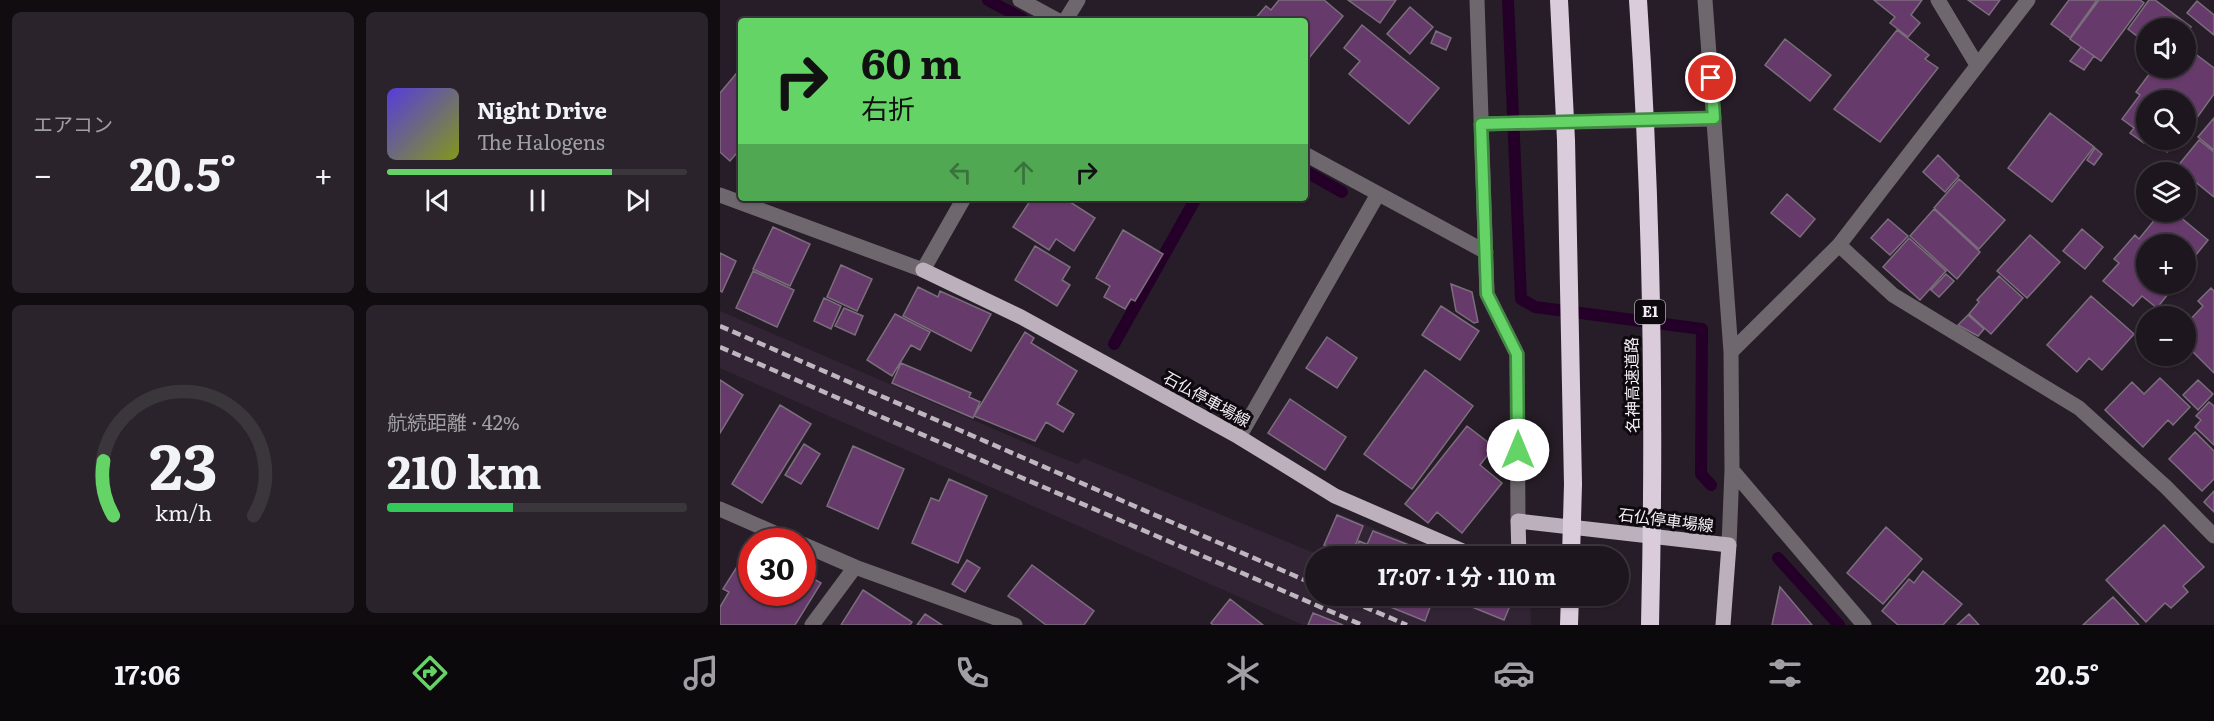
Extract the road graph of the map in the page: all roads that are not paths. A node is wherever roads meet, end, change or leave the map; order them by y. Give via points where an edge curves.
1 (1020, 0) edge
2 (1078, 0) edge
3 (1477, 0) edge
4 (1559, 0) edge
5 (1638, 0) edge
6 (1705, 0) edge
7 (1719, 0) edge
8 (1938, 0) edge
9 (2028, 0) edge
10 (1706, 16) junction
11 (1053, 18) edge
12 (1067, 18) edge
13 (1977, 65) junction
14 (1714, 118) junction
15 (1481, 124) junction
16 (1308, 156) edge
17 (1378, 194) junction
18 (720, 195) edge
19 (962, 201) edge
20 (1839, 245) junction
21 (1486, 252) junction
22 (923, 270) junction
23 (1731, 352) junction
24 (1239, 438) junction
25 (1732, 470) junction
26 (720, 509) edge
27 (1518, 521) junction
28 (763, 528) edge
29 (2214, 536) edge
30 (1729, 545) junction
31 (1451, 546) edge
32 (1519, 546) edge
33 (1571, 546) edge
34 (816, 550) edge
35 (855, 567) junction
36 (1570, 606) edge
37 (812, 625) edge
38 (1015, 625) edge
39 (1569, 625) edge
40 (1650, 625) edge
41 (1723, 625) edge
42 (1864, 625) edge

1 - 11 street
2 - 12 street
3 - 15 street
4 - 33 highway, bridge via 1566,152
5 - 40 highway, 名神高速道路 / E1, bridge via 1647,164 1654,479
6 - 10 street
7 - 10 street
8 - 13 street
9 - 13 street
10 - 14 street
13 - 20 street
14 - 15 street
14 - 23 street
15 - 21 street
16 - 17 street
17 - 21 street
17 - 24 street
18 - 22 street
19 - 22 street
20 - 23 street
20 - 29 street via 1893,295 2079,408 2166,486
21 - 27 street via 1487,294 1517,354
22 - 24 main road, 石仏停車場線 via 1021,316
23 - 25 street
24 - 31 main road, 石仏停車場線 via 1335,496
25 - 30 street
25 - 42 street
26 - 28 street
27 - 30 main road, 石仏停車場線
27 - 32 main road
30 - 41 main road, 石仏停車場線
34 - 35 street
35 - 37 street
35 - 38 street
36 - 39 highway

